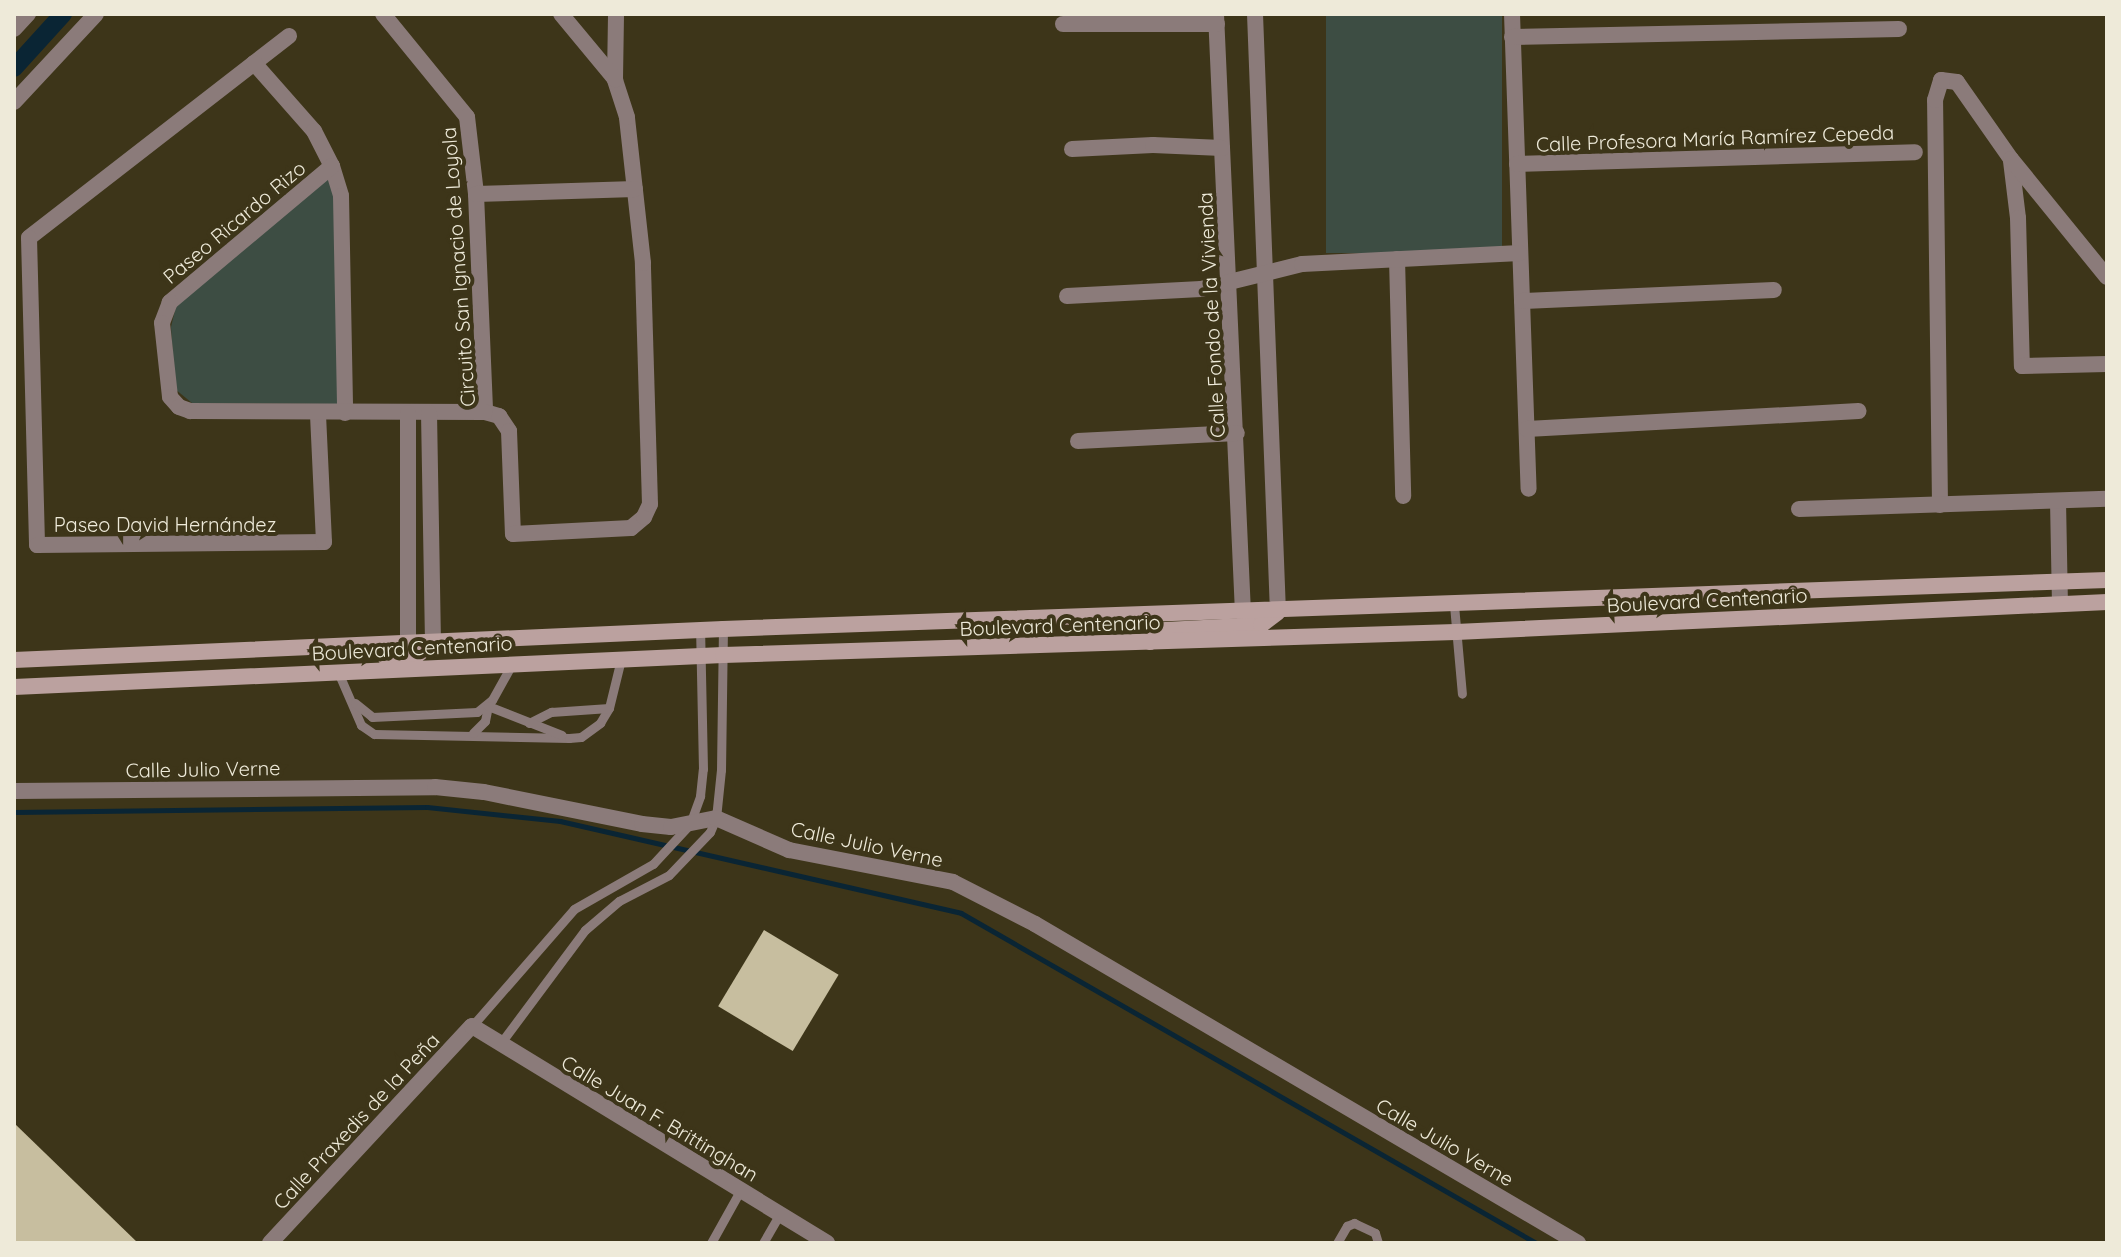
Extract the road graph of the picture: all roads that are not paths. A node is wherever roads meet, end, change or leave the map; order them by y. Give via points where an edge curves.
1 (28, 14) edge
2 (96, 14) edge
3 (383, 14) edge
4 (561, 14) edge
5 (616, 14) edge
6 (1255, 14) edge
7 (1512, 14) edge
8 (1217, 19) edge
9 (1063, 24) dead end
10 (14, 29) edge
11 (1899, 29) dead end
12 (289, 36) dead end
13 (1512, 37) junction
14 (254, 63) junction
15 (615, 79) junction
16 (14, 102) edge
17 (1222, 148) junction
18 (1072, 149) dead end
19 (1915, 152) dead end
20 (2011, 159) junction
21 (1517, 164) junction
22 (332, 166) junction
23 (635, 189) junction
24 (476, 194) junction
25 (1520, 253) junction
26 (1397, 259) junction
27 (1265, 273) junction
28 (2107, 277) edge
29 (1229, 281) junction
30 (1774, 290) dead end
31 (1067, 296) dead end
32 (1522, 301) junction
33 (2107, 364) edge
34 (1859, 411) dead end
35 (485, 412) junction
36 (318, 413) junction
37 (345, 413) junction
38 (408, 413) junction
39 (429, 413) junction
40 (1527, 429) junction
41 (1237, 433) junction
42 (1078, 441) dead end
43 (1529, 489) dead end
44 (1403, 496) dead end
45 (2107, 499) edge
46 (2058, 501) junction
47 (1940, 505) junction
48 (1799, 509) dead end
49 (2107, 580) edge
50 (2060, 582) junction
51 (1753, 593) junction
52 (2107, 602) edge
53 (2060, 604) junction
54 (1454, 605) junction
55 (1278, 612) junction
56 (1243, 613) junction
57 (1069, 618) junction
58 (1754, 618) junction
59 (723, 629) junction
60 (700, 630) junction
61 (1456, 632) junction
62 (433, 642) junction
63 (1150, 642) junction
64 (408, 643) junction
65 (1070, 645) junction
66 (204, 652) junction
67 (723, 655) junction
68 (700, 656) junction
69 (621, 659) junction
70 (14, 660) edge
71 (512, 663) junction
72 (338, 671) junction
73 (282, 674) junction
74 (93, 683) junction
75 (14, 687) edge
76 (1462, 694) dead end
77 (349, 698) junction
78 (488, 706) junction
79 (609, 708) junction
80 (529, 723) junction
81 (473, 733) junction
82 (569, 738) junction
83 (14, 791) edge
84 (716, 818) junction
85 (686, 830) junction
86 (472, 1026) junction
87 (500, 1044) junction
88 (740, 1191) junction
89 (779, 1215) junction
90 (270, 1243) edge
91 (711, 1243) edge
92 (763, 1243) edge
93 (827, 1243) edge
94 (1337, 1243) edge
95 (1378, 1243) edge
96 (1578, 1243) edge

1 - 10 street
2 - 16 street
3 - 24 street, Circuito San Ignacio de Loyola via 467,117
4 - 15 street
5 - 15 street
6 - 27 street
7 - 13 street
8 - 9 street
8 - 17 street, Calle Fondo de la Vivienda
11 - 13 street
12 - 14 street, Paseo David Hernández
13 - 21 street
14 - 22 street via 314,131
14 - 36 street, Paseo David Hernández via 29,238 37,545 324,542
15 - 23 street, Circuito San Ignacio de Loyola via 627,117
17 - 18 street
17 - 29 street, Calle Fondo de la Vivienda
19 - 21 street, Calle Profesora María Ramírez Cepeda
20 - 28 street
20 - 33 street via 2022,366
20 - 47 street via 1957,82 1941,80 1935,100
21 - 25 street
22 - 36 street, Paseo Ricardo Rizo via 170,302 162,323 170,397 179,407
22 - 37 street via 341,196
23 - 24 street
23 - 35 street, Circuito San Ignacio de Loyola via 648,354 650,504 644,517 631,528 614,531 513,534 509,431 499,416
24 - 35 street, Circuito San Ignacio de Loyola
25 - 26 street
25 - 32 street
26 - 27 street via 1302,264
26 - 44 street
27 - 29 street
27 - 55 street
29 - 31 street via 1201,289
29 - 41 street, Calle Fondo de la Vivienda
30 - 32 street
32 - 40 street
34 - 40 street
35 - 39 street, Paseo Ricardo Rizo
36 - 37 street, Paseo Ricardo Rizo
37 - 38 street, Paseo Ricardo Rizo
38 - 39 street, Paseo Ricardo Rizo
38 - 64 street
39 - 62 street
40 - 43 street
41 - 42 street
41 - 56 street, Calle Fondo de la Vivienda
45 - 46 street
46 - 47 street
46 - 50 street
47 - 48 street
49 - 50 main road, Boulevard Centenario
50 - 51 main road, Boulevard Centenario
50 - 53 street
51 - 54 main road, Boulevard Centenario
51 - 58 main road
52 - 53 main road, Boulevard Centenario
53 - 58 main road, Boulevard Centenario
54 - 55 main road, Boulevard Centenario
54 - 61 lane
55 - 56 main road, Boulevard Centenario
55 - 63 main road via 1261,625 1166,630
56 - 57 main road, Boulevard Centenario
57 - 59 main road, Boulevard Centenario
57 - 65 main road
58 - 61 main road, Boulevard Centenario
59 - 60 main road, Boulevard Centenario
59 - 67 lane
60 - 62 main road, Boulevard Centenario
60 - 68 lane
61 - 63 main road, Boulevard Centenario
61 - 76 lane
62 - 64 main road, Boulevard Centenario
62 - 73 main road via 416,656
63 - 65 main road, Boulevard Centenario
64 - 66 main road, Boulevard Centenario
65 - 67 main road, Boulevard Centenario
66 - 70 main road, Boulevard Centenario
66 - 74 main road via 119,665
67 - 68 main road, Boulevard Centenario
67 - 84 lane
68 - 69 main road, Boulevard Centenario
68 - 85 lane via 703,769 700,796
69 - 71 main road, Boulevard Centenario
69 - 79 lane
71 - 72 main road, Boulevard Centenario
71 - 78 lane
72 - 73 main road, Boulevard Centenario
72 - 77 lane
73 - 74 main road, Boulevard Centenario
74 - 75 main road, Boulevard Centenario
77 - 78 lane via 372,717 477,712
77 - 81 lane via 361,725 374,734
78 - 80 lane
78 - 81 lane via 485,721
79 - 80 lane via 551,712
79 - 82 lane via 600,723 581,737
80 - 82 lane
81 - 82 lane
83 - 85 street, Calle Julio Verne via 435,787
84 - 85 street, Calle Julio Verne
84 - 87 lane via 683,865 619,901 585,930
84 - 96 street, Calle Julio Verne via 789,850 922,874 978,894
85 - 86 lane via 653,864 574,909
86 - 87 street, Calle Juan F. Brittinghan
86 - 90 street, Calle Praxedis de la Peña
87 - 88 street, Calle Juan F. Brittinghan
88 - 89 street, Calle Juan F. Brittinghan
88 - 91 lane
89 - 92 lane
89 - 93 street, Calle Juan F. Brittinghan
94 - 95 lane via 1354,1223 1375,1233

